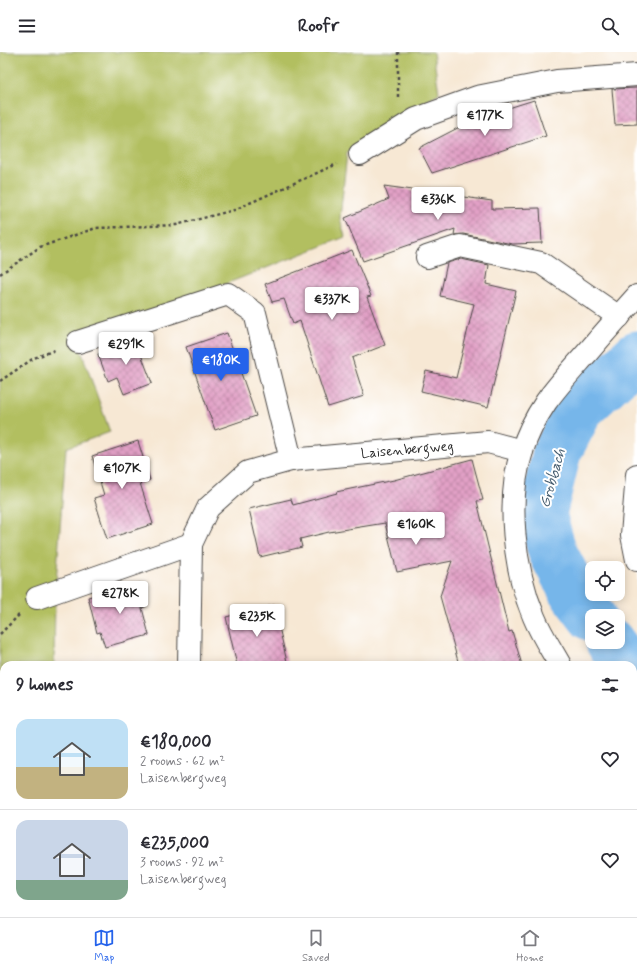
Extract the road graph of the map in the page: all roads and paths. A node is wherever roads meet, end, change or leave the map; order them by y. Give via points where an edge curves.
1 (398, 52) edge
2 (637, 75) edge
3 (416, 119) junction
4 (360, 154) joint
5 (427, 257) dead end
6 (0, 274) edge
7 (637, 296) edge
8 (619, 317) junction
9 (78, 342) joint
10 (0, 381) edge
11 (522, 451) junction
12 (291, 460) junction
13 (637, 475) edge
14 (191, 544) junction
15 (637, 560) edge
16 (37, 598) dead end
17 (189, 661) edge
18 (558, 661) edge

1 - 3 path via 398,97
2 - 3 street via 557,81 478,97
3 - 4 street
4 - 6 path via 234,210 176,225 96,228 40,247
5 - 8 street via 460,246 541,263
7 - 8 street
8 - 11 street via 562,381 546,403 532,426
9 - 10 path via 34,358
9 - 12 street via 228,294 255,313
11 - 12 street, Laisenbergweg via 488,442
11 - 18 street via 514,507 518,563 534,617
12 - 14 street, Laisenbergweg via 248,472 208,508
13 - 15 street via 632,535
14 - 16 street
14 - 17 street, Laisenbergweg

